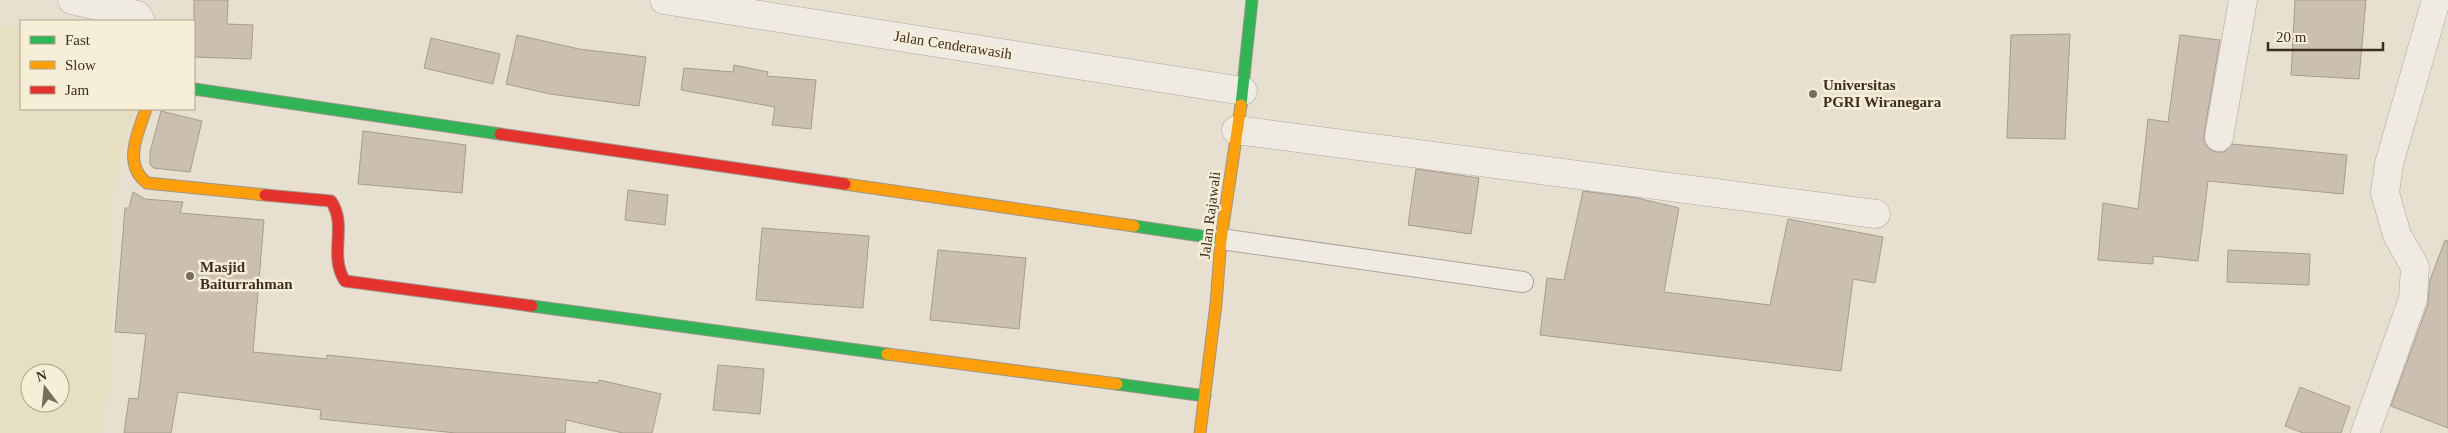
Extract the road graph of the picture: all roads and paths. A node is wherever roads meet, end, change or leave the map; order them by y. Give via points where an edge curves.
1 (72, 0) edge
2 (664, 0) edge
3 (1252, 0) edge
4 (2243, 0) edge
5 (2436, 0) edge
6 (140, 20) edge
7 (195, 89) edge
8 (1243, 91) junction
9 (146, 110) edge
10 (1236, 130) junction
11 (2219, 137) dead end
12 (1876, 214) dead end
13 (1221, 239) junction
14 (1523, 282) dead end
15 (1205, 396) junction
16 (1200, 433) edge
17 (2364, 433) edge

1 - 6 street via 137,15
2 - 8 street, Jalan Cenderawasih
3 - 8 street, Jalan Rajawali
4 - 11 street
5 - 17 street via 2389,164 2385,193 2397,235 2415,267 2413,299
7 - 13 street
8 - 10 street, Jalan Rajawali
9 - 15 street via 133,165 140,180 331,201 340,219 336,266 344,281
10 - 12 street
10 - 13 street, Jalan Rajawali
13 - 14 lane
13 - 15 street, Jalan Rajawali
15 - 16 street, Jalan Rajawali

